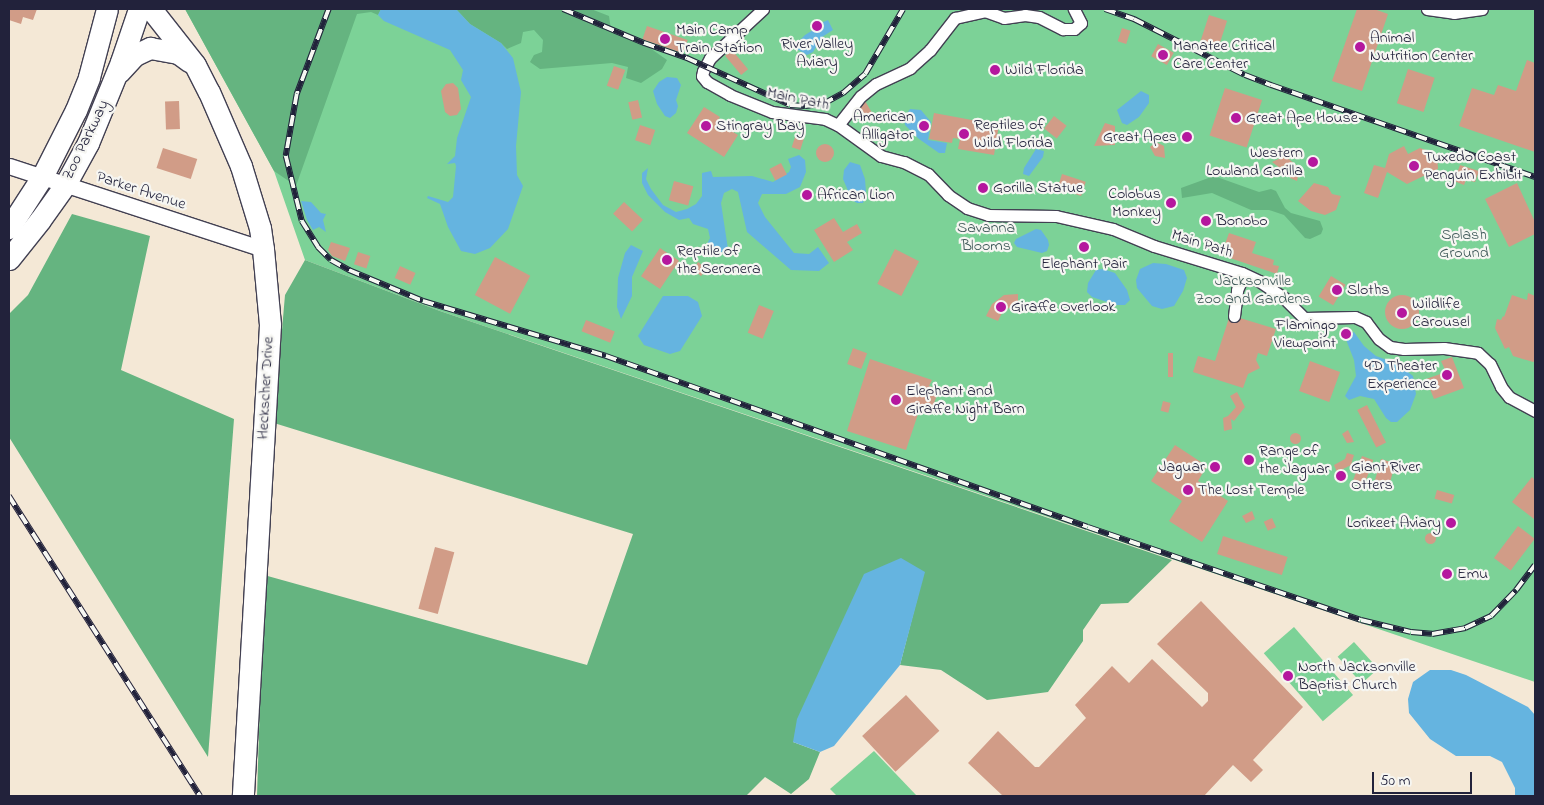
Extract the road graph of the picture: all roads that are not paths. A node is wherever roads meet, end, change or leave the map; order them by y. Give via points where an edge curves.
1 (107, 9) edge
2 (138, 9) edge
3 (150, 9) edge
4 (763, 9) edge
5 (1074, 9) edge
6 (1427, 9) edge
7 (1482, 9) edge
8 (195, 65) junction
9 (116, 76) junction
10 (838, 125) junction
11 (9, 166) edge
12 (42, 177) junction
13 (65, 185) junction
14 (9, 228) edge
15 (263, 249) junction
16 (9, 259) edge
17 (1244, 274) junction
18 (1234, 316) dead end
19 (1535, 411) edge
20 (243, 796) edge

1 - 12 main road, Zoo Parkway via 86,85
2 - 9 main road, Zoo Parkway
3 - 8 main road, Heckscher Drive
4 - 10 street, Main Path via 710,58 702,76 716,88 772,112 825,119
5 - 10 street, Main Path via 1081,23 1074,30 1025,15 1004,18 985,11 955,18 930,50 910,68 876,84 861,96
6 - 7 street via 1454,13
8 - 9 main road via 178,53 150,48 135,55
8 - 15 main road, Heckscher Drive via 241,166
9 - 13 main road, Zoo Parkway via 88,143
10 - 17 street, Main Path via 876,153 928,174 948,195 967,208 988,215 1056,216 1113,229
11 - 12 street, Parker Avenue
12 - 13 street, Parker Avenue
12 - 14 main road, Zoo Parkway
13 - 15 street, Parker Avenue
13 - 16 main road, Zoo Parkway
15 - 20 main road, Heckscher Drive via 270,325
17 - 18 street
17 - 19 street, Main Path via 1283,298 1304,318 1355,318 1366,322 1390,347 1444,348 1478,353 1490,364 1509,397

